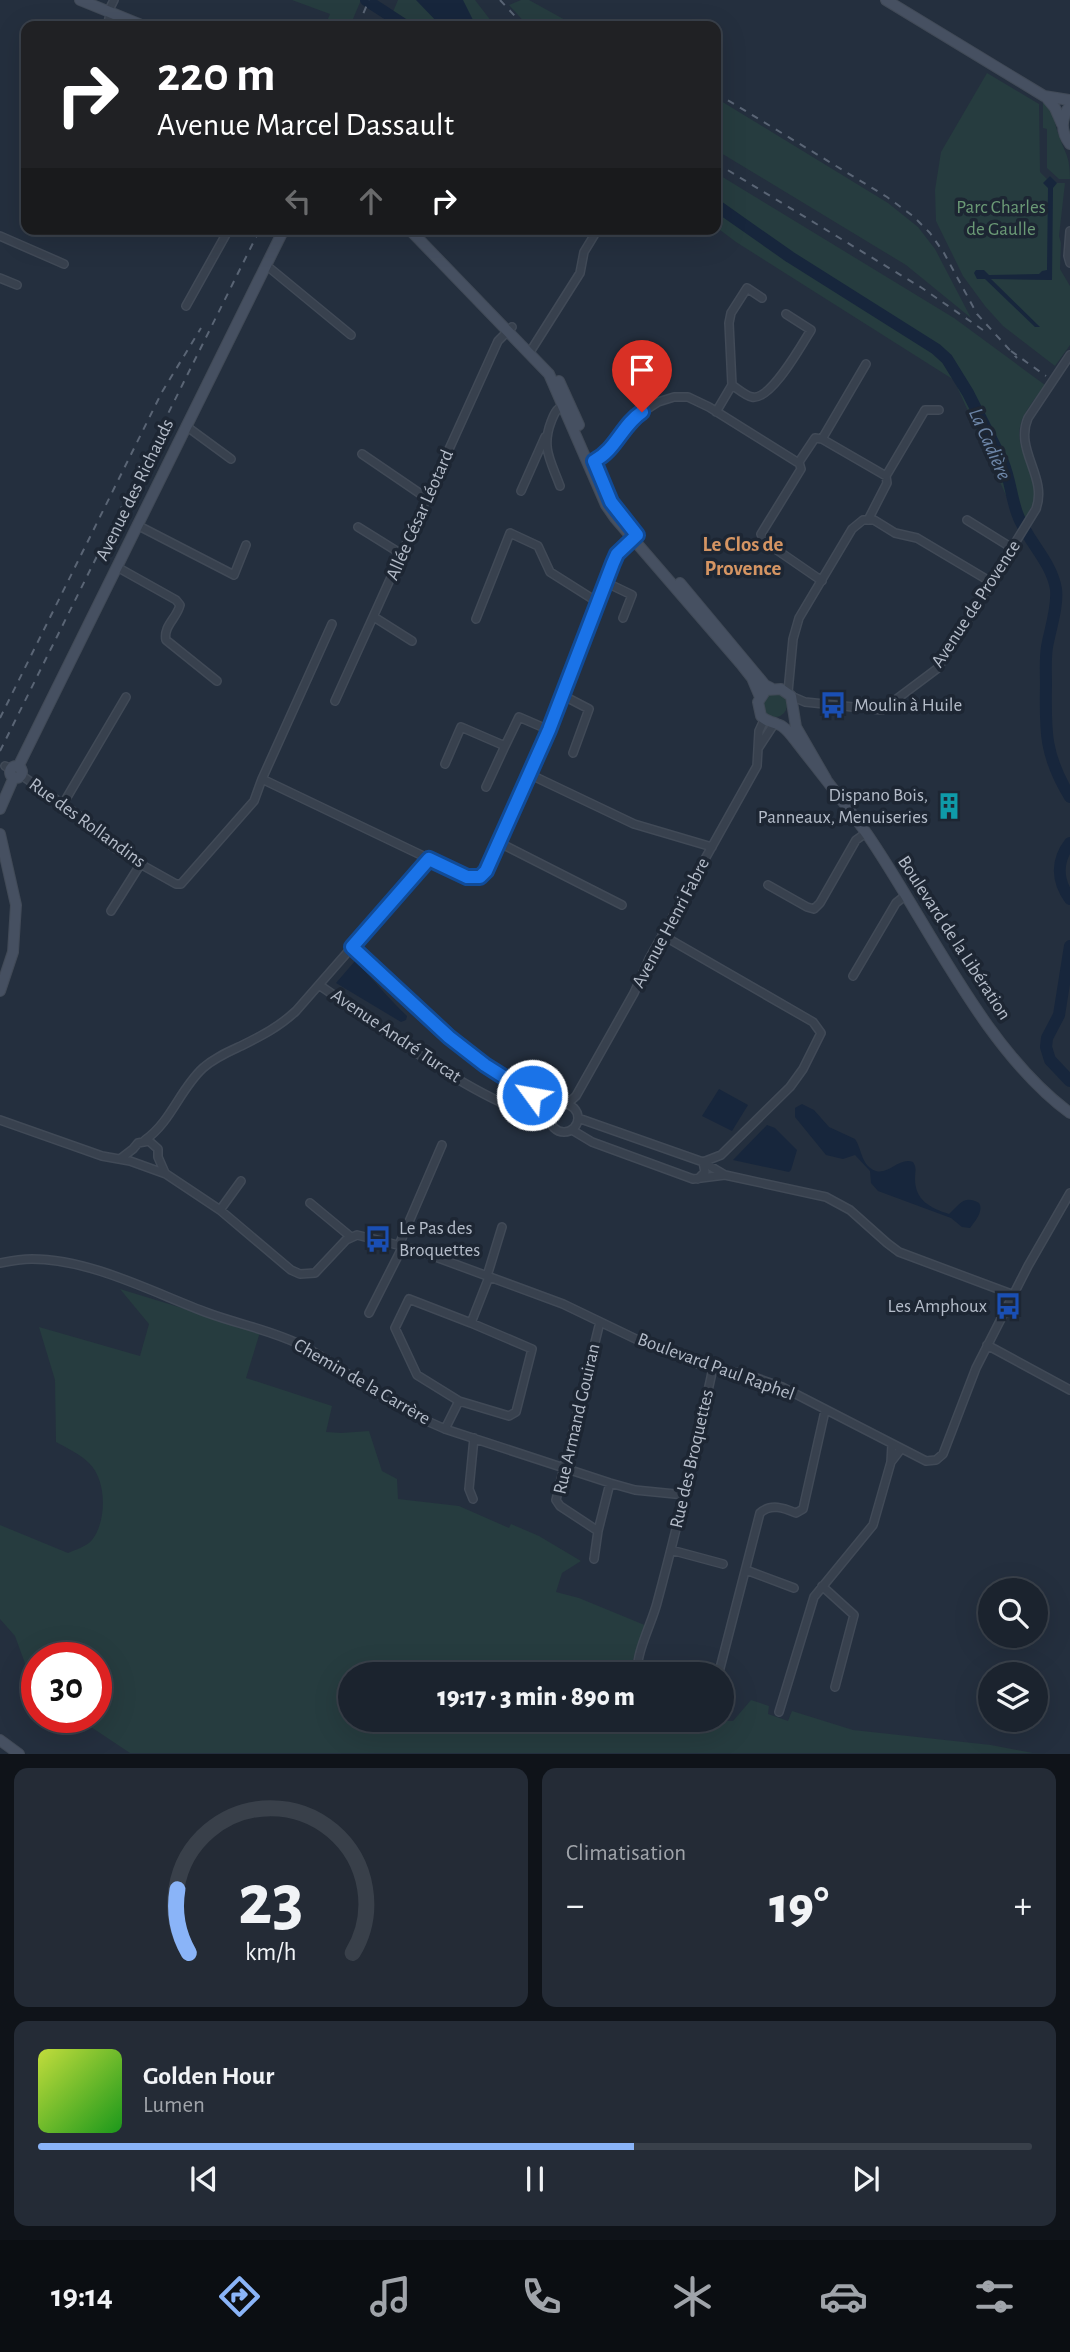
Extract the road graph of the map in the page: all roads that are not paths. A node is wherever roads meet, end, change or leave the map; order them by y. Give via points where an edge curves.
1 (80, 0) edge
2 (886, 0) edge
3 (111, 7) edge
4 (135, 21) edge
5 (1044, 96) junction
6 (1070, 103) edge
7 (1062, 124) junction
8 (1069, 145) edge
9 (1070, 231) edge
10 (223, 235) edge
11 (281, 235) edge
12 (415, 235) edge
13 (422, 235) edge
14 (594, 235) edge
15 (0, 236) edge
16 (1070, 262) edge
17 (64, 264) dead end
18 (266, 265) junction
19 (0, 278) edge
20 (17, 285) dead end
21 (762, 298) dead end
22 (186, 306) dead end
23 (786, 314) dead end
24 (510, 329) junction
25 (351, 335) dead end
26 (531, 350) junction
27 (1070, 355) edge
28 (866, 364) dead end
29 (732, 386) junction
30 (566, 404) junction
31 (939, 410) dead end
32 (716, 412) junction
33 (186, 426) junction
34 (545, 437) junction
35 (822, 439) junction
36 (362, 454) dead end
37 (231, 459) dead end
38 (799, 462) junction
39 (592, 463) junction
40 (886, 476) junction
41 (561, 486) dead end
42 (521, 491) dead end
43 (428, 499) junction
44 (868, 520) junction
45 (967, 520) dead end
46 (137, 525) junction
47 (358, 527) dead end
48 (635, 537) junction
49 (246, 545) dead end
50 (1012, 548) junction
51 (403, 555) junction
52 (117, 567) junction
53 (821, 581) junction
54 (991, 582) junction
55 (607, 583) junction
56 (599, 603) junction
57 (374, 617) junction
58 (623, 618) dead end
59 (476, 619) dead end
60 (331, 624) dead end
61 (412, 640) dead end
62 (217, 681) dead end
63 (783, 691) junction
64 (562, 695) junction
65 (126, 697) dead end
66 (760, 697) junction
67 (335, 701) dead end
68 (805, 702) junction
69 (793, 710) junction
70 (772, 722) junction
71 (549, 730) junction
72 (505, 746) junction
73 (573, 752) dead end
74 (445, 764) dead end
75 (14, 771) junction
76 (529, 774) junction
77 (262, 779) junction
78 (826, 779) junction
79 (486, 787) dead end
80 (63, 804) junction
81 (0, 809) edge
82 (866, 833) junction
83 (0, 834) edge
84 (498, 842) junction
85 (712, 847) junction
86 (429, 859) junction
87 (141, 865) junction
88 (768, 885) dead end
89 (906, 895) junction
90 (622, 905) dead end
91 (111, 911) dead end
92 (662, 935) junction
93 (352, 947) junction
94 (853, 976) dead end
95 (319, 985) junction
96 (0, 991) edge
97 (1032, 1078) junction
98 (576, 1096) junction
99 (567, 1104) junction
100 (1070, 1107) edge
101 (554, 1108) junction
102 (575, 1109) junction
103 (1070, 1113) edge
104 (578, 1118) junction
105 (550, 1119) junction
106 (0, 1120) edge
107 (160, 1127) junction
108 (572, 1130) junction
109 (145, 1140) junction
110 (156, 1145) junction
111 (442, 1145) dead end
112 (133, 1149) junction
113 (158, 1157) junction
114 (119, 1159) junction
115 (703, 1162) junction
116 (142, 1165) junction
117 (166, 1174) junction
118 (725, 1175) junction
119 (698, 1179) junction
120 (241, 1181) dead end
121 (1070, 1193) edge
122 (310, 1203) dead end
123 (219, 1210) junction
124 (502, 1227) dead end
125 (351, 1237) junction
126 (401, 1246) junction
127 (0, 1263) edge
128 (489, 1277) junction
129 (1014, 1294) junction
130 (369, 1313) dead end
131 (600, 1322) junction
132 (471, 1323) junction
133 (987, 1345) junction
134 (713, 1368) junction
135 (1070, 1390) edge
136 (459, 1401) junction
137 (825, 1410) junction
138 (445, 1429) junction
139 (474, 1438) junction
140 (892, 1444) junction
141 (901, 1449) junction
142 (891, 1462) junction
143 (564, 1468) junction
144 (610, 1483) junction
145 (685, 1495) junction
146 (473, 1499) dead end
147 (598, 1531) junction
148 (671, 1550) junction
149 (594, 1559) dead end
150 (723, 1563) dead end
151 (746, 1570) junction
152 (822, 1586) junction
153 (794, 1588) dead end
154 (637, 1662) edge
155 (722, 1662) edge
156 (835, 1686) dead end
157 (779, 1712) dead end
158 (0, 1740) edge
159 (19, 1754) edge

1 - 3 street
2 - 5 street
3 - 4 street
5 - 6 street
5 - 7 street
6 - 7 street
7 - 8 street
9 - 16 street
10 - 22 street
11 - 18 street, Avenue des Richauds
12 - 24 street, Boulevard de la Libération
13 - 24 street, Boulevard de la Libération
14 - 26 street via 584,252 580,273
15 - 17 street
18 - 25 street
18 - 33 street, Avenue des Richauds
19 - 20 street
21 - 29 street via 747,288 731,313
23 - 29 street via 811,330 778,380 759,397
24 - 26 street, Boulevard de la Libération
24 - 43 street, Allée César Léotard via 498,341
26 - 30 street, Boulevard de la Libération
27 - 50 street, Avenue de Provence via 1024,429 1040,493
28 - 35 street
29 - 32 street
30 - 34 street via 555,411
30 - 39 street, Boulevard de la Libération
31 - 40 street via 925,410
32 - 38 street
32 - 39 street via 688,397 658,402 630,420 607,455
33 - 37 street
33 - 46 street, Avenue des Richauds
34 - 41 street
34 - 42 street
35 - 38 street via 815,438
35 - 40 street
36 - 43 street
38 - 53 street via 801,469 761,534 764,541
39 - 48 street, Boulevard de la Libération via 606,505
40 - 44 street via 887,483
43 - 51 street, Allée César Léotard
44 - 53 street via 852,529
44 - 54 street via 917,538
45 - 50 street
46 - 49 street via 234,575
46 - 52 street, Avenue des Richauds
47 - 51 street
48 - 55 street via 617,554
48 - 63 street, Boulevard de la Libération via 751,667
48 - 66 street, Boulevard de la Libération via 752,678
50 - 54 street, Avenue de Provence
51 - 57 street, Allée César Léotard
52 - 62 street via 176,600 180,605 166,630 166,640
52 - 75 street, Avenue des Richauds
53 - 63 street via 799,618 790,680
54 - 68 street, Avenue de Provence via 938,668 885,709
55 - 56 street
55 - 58 street via 632,595
56 - 59 street via 550,572 538,546 510,533
56 - 64 street
57 - 61 street
57 - 67 street, Allée César Léotard
60 - 77 street
63 - 66 street
63 - 68 street, Avenue de Provence
63 - 69 street, Boulevard de la Libération
64 - 71 street
64 - 73 street via 589,709
65 - 80 street
66 - 70 street, Boulevard de la Libération via 759,712
68 - 69 street, Avenue de Provence
69 - 70 street via 786,720
69 - 78 street, Boulevard de la Libération via 796,727
70 - 78 street, Boulevard de la Libération via 795,740
70 - 85 street, Avenue Henri Fabre via 759,731 757,766
71 - 72 street via 519,717
71 - 76 street
72 - 74 street via 461,727
72 - 79 street
75 - 80 street, Rue des Rollandins
75 - 81 street, Avenue des Richauds
76 - 84 street
76 - 85 street via 634,824
77 - 86 street
77 - 87 street, Rue des Rollandins via 256,798 183,883 176,884
78 - 82 street, Boulevard de la Libération
80 - 87 street, Rue des Rollandins
82 - 88 street via 856,840 814,908
82 - 89 street, Boulevard de la Libération
83 - 96 street via 16,905 13,952
84 - 86 street via 480,877 467,877
84 - 90 street
85 - 92 street, Avenue Henri Fabre
86 - 93 street
87 - 91 street
89 - 94 street via 895,904
89 - 97 street, Boulevard de la Libération via 1002,1044
92 - 98 street, Avenue Henri Fabre
92 - 115 street via 813,1022 821,1033 790,1087 721,1155
93 - 95 street
93 - 101 street, Avenue André Turcat via 449,1037
95 - 105 street, Avenue André Turcat via 465,1083 508,1106
95 - 107 street via 279,1025 204,1066
97 - 100 street, Boulevard de la Libération
97 - 103 street, Boulevard de la Libération
98 - 99 street, Avenue Henri Fabre
98 - 102 street, Avenue Henri Fabre
99 - 101 street
99 - 102 street
101 - 105 street
102 - 104 street
104 - 108 street
104 - 115 street
105 - 108 street via 560,1132
106 - 114 street
107 - 109 street
107 - 110 street
108 - 119 street via 592,1142
109 - 110 street
109 - 112 street
110 - 113 street
111 - 126 street
112 - 114 street
112 - 116 street via 133,1157
113 - 116 street via 153,1164
113 - 117 street
114 - 116 street
115 - 118 street
115 - 119 street via 705,1172
116 - 117 street
117 - 123 street
118 - 119 street
118 - 129 street via 825,1197 850,1210 899,1252
120 - 123 street
121 - 129 street, Boulevard Paul Raphel
122 - 125 street
123 - 125 street via 300,1274 315,1273
124 - 128 street
125 - 126 street, Boulevard Paul Raphel via 363,1235
126 - 128 street, Boulevard Paul Raphel
126 - 130 street
127 - 138 street, Chemin de la Carrère via 30,1258 74,1264 298,1343
128 - 131 street, Boulevard Paul Raphel
128 - 132 street
129 - 133 street, Boulevard Paul Raphel
131 - 134 street, Boulevard Paul Raphel
131 - 143 street, Rue Armand Gouiran
132 - 136 street via 532,1349 516,1412 509,1416
132 - 136 street via 409,1299 395,1328 418,1375
133 - 135 street
133 - 141 street, Boulevard Paul Raphel via 942,1456 926,1461
134 - 137 street, Boulevard Paul Raphel via 782,1387
134 - 145 street, Rue des Broquettes
136 - 138 street
137 - 140 street, Boulevard Paul Raphel
137 - 151 street via 803,1509 796,1513 775,1507 760,1513
138 - 139 street, Chemin de la Carrère
139 - 143 street, Chemin de la Carrère
139 - 146 street via 468,1489
140 - 141 street, Boulevard Paul Raphel
140 - 142 street
141 - 142 street
142 - 152 street via 873,1525
143 - 144 street, Chemin de la Carrère
143 - 147 street, Rue Armand Gouiran via 556,1500
144 - 145 street, Chemin de la Carrère
144 - 147 street
145 - 148 street, Rue des Broquettes
147 - 149 street
148 - 150 street, Rue des Broquettes
148 - 154 street, Rue des Broquettes
151 - 153 street
151 - 155 street
152 - 156 street via 854,1615
152 - 157 street via 814,1597
158 - 159 street

